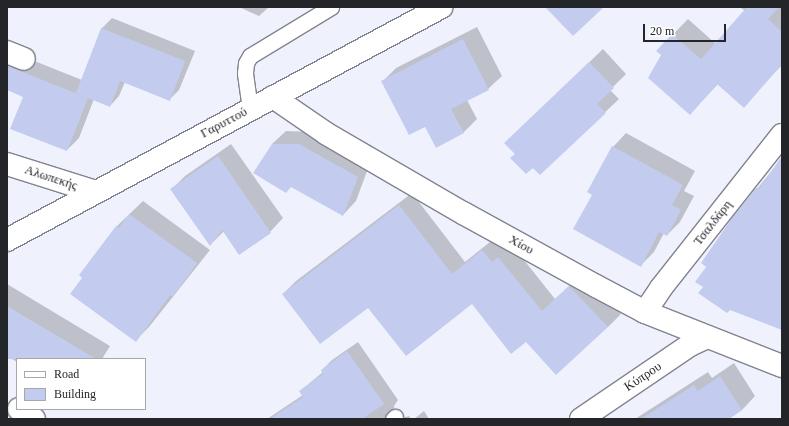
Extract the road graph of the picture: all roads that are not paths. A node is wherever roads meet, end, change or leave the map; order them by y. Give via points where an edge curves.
1 (331, 7) edge
2 (442, 7) edge
3 (273, 97) junction
4 (250, 108) junction
5 (782, 135) edge
6 (7, 164) edge
7 (96, 192) junction
8 (7, 240) edge
9 (645, 312) junction
10 (707, 337) junction
11 (782, 366) edge
12 (7, 401) edge
13 (16, 407) edge
14 (21, 410) edge
15 (34, 419) edge
16 (581, 419) edge

1 - 4 lane via 250,56 245,73
2 - 3 street, Γαρυττού
3 - 4 street, Γαρυττού
3 - 9 street, Χίου via 328,134 463,213
4 - 7 street, Γαρυττού
5 - 9 street, Τσαλδάρη via 661,288
6 - 7 street, Αλωπεκής
7 - 8 street, Γαρυττού
9 - 10 street, Χίου
10 - 11 street, Χίου
10 - 16 street, Κύπρου
12 - 13 street
14 - 15 street

